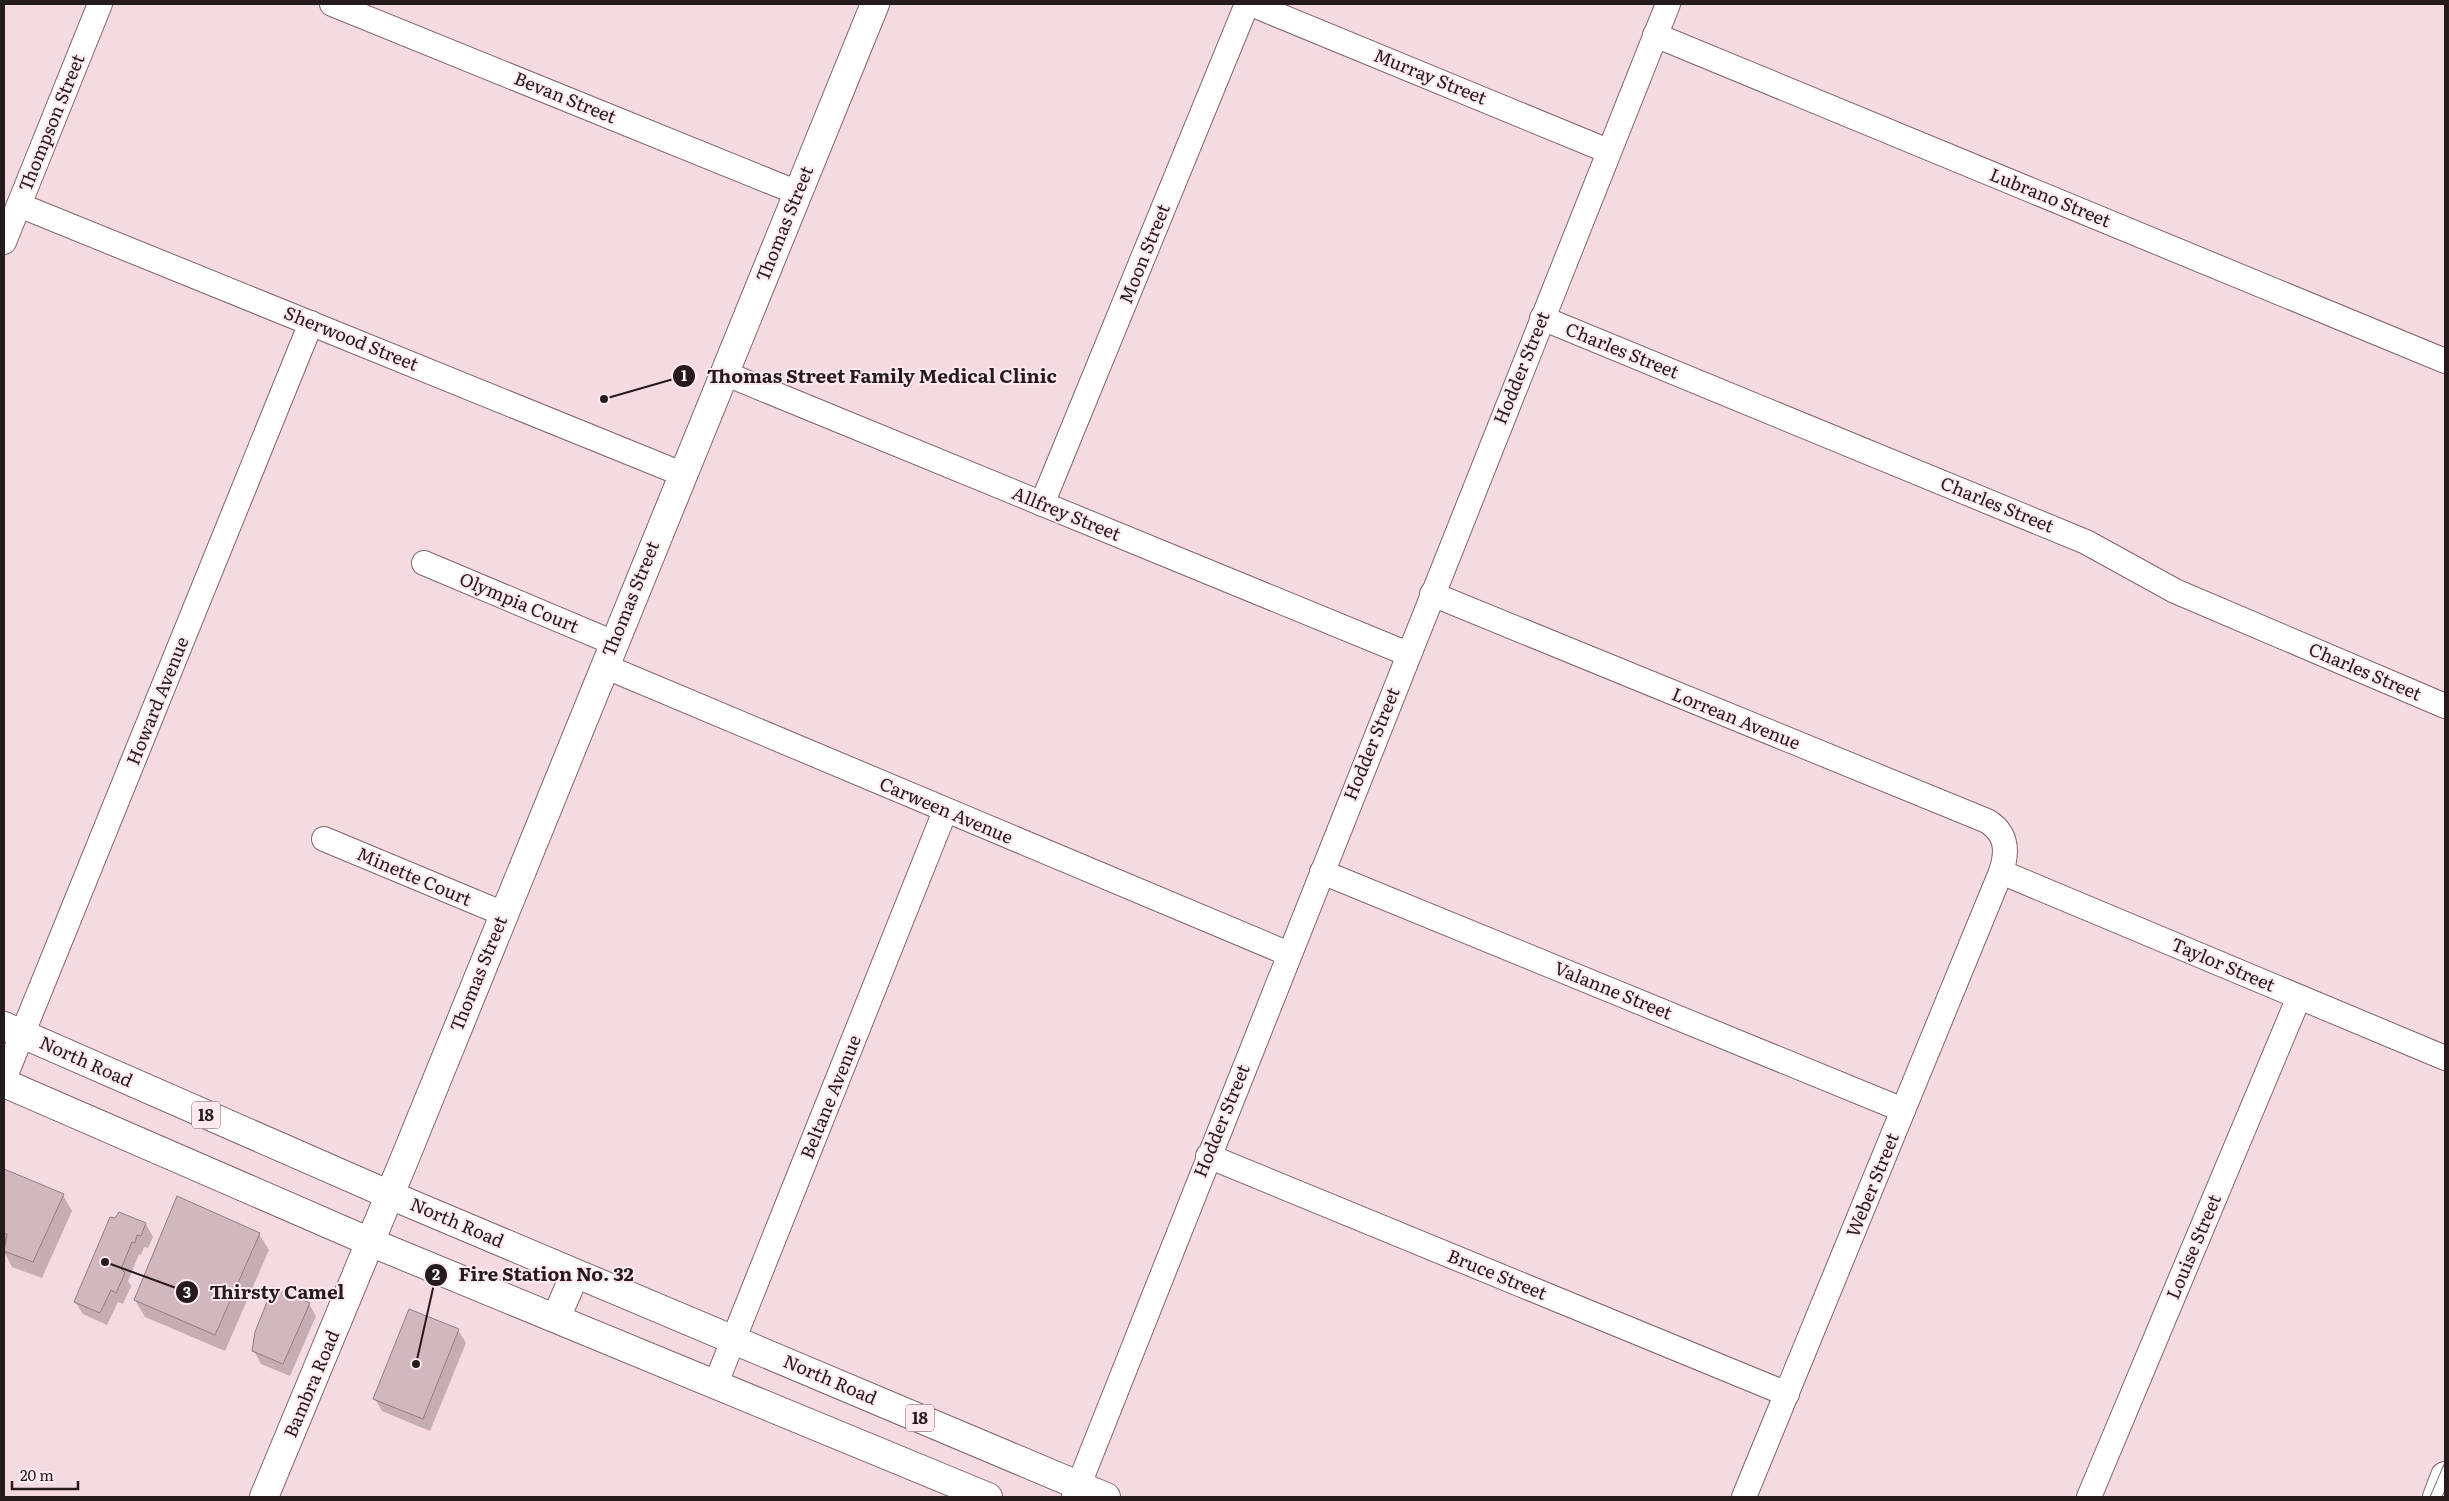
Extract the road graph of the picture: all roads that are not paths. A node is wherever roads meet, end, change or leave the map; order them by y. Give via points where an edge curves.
1 (100, 4) edge
2 (332, 4) edge
3 (875, 4) edge
4 (1249, 4) edge
5 (1668, 4) edge
6 (1655, 35) junction
7 (1608, 151) junction
8 (798, 193) junction
9 (19, 205) junction
10 (4, 242) edge
11 (1542, 318) junction
12 (311, 323) junction
13 (2445, 360) edge
14 (724, 373) junction
15 (682, 474) junction
16 (1042, 504) junction
17 (424, 563) dead end
18 (1432, 594) junction
19 (1408, 654) junction
20 (609, 655) junction
21 (2445, 706) edge
22 (945, 811) junction
23 (324, 839) dead end
24 (1322, 872) junction
25 (2001, 872) junction
26 (504, 914) junction
27 (1289, 954) junction
28 (2299, 997) junction
29 (13, 1030) edge
30 (2445, 1058) edge
31 (4, 1081) edge
32 (1903, 1110) junction
33 (1208, 1156) junction
34 (390, 1195) junction
35 (370, 1242) junction
36 (575, 1274) junction
37 (556, 1318) junction
38 (734, 1339) junction
39 (716, 1383) junction
40 (1787, 1394) junction
41 (2445, 1476) edge
42 (1076, 1491) edge
43 (264, 1497) edge
44 (988, 1497) edge
45 (1106, 1497) edge
46 (1744, 1497) edge
47 (2089, 1497) edge
48 (2436, 1497) edge

1 - 9 street, Thompson Street
2 - 8 street, Bevan Street
3 - 8 main road, Thomas Street
4 - 7 street, Murray Street
4 - 16 street, Moon Street
5 - 6 street, Hodder Street
6 - 7 street, Hodder Street
6 - 13 street, Lubrano Street
7 - 11 street, Hodder Street
8 - 14 main road, Thomas Street
9 - 10 street, Thompson Street
9 - 12 street, Sherwood Street
11 - 18 street, Hodder Street
11 - 21 street, Charles Street via 2086,542 2175,592
12 - 15 street, Sherwood Street
12 - 29 street, Howard Avenue
14 - 15 main road, Thomas Street
14 - 16 street, Allfrey Street
15 - 20 main road, Thomas Street
16 - 19 street, Allfrey Street
17 - 20 street, Olympia Court
18 - 19 street, Hodder Street
18 - 25 street, Lorrean Avenue via 1987,821 1997,829 2006,847
19 - 24 street, Hodder Street
20 - 22 street, Carween Avenue
20 - 26 main road, Thomas Street
22 - 27 street, Carween Avenue
22 - 38 street, Beltane Avenue
23 - 26 street, Minette Court
24 - 27 street, Hodder Street
24 - 32 street, Valanne Street
25 - 28 street, Taylor Street
25 - 32 street, Weber Street
26 - 34 main road, Thomas Street
27 - 33 street, Hodder Street
28 - 30 street, Taylor Street
28 - 47 street, Louise Street
29 - 31 street, Howard Avenue
29 - 34 main road, North Road / 18
31 - 35 main road
32 - 40 street, Weber Street
33 - 40 street, Bruce Street
33 - 42 street, Hodder Street
34 - 35 main road, Thomas Street
34 - 36 main road, North Road / 18
35 - 37 main road
35 - 43 main road, Bambra Road
36 - 37 main road
36 - 38 main road, North Road / 18
37 - 39 main road
38 - 39 street, Beltane Avenue
38 - 42 main road, North Road / 18
39 - 44 main road
40 - 46 street, Weber Street
41 - 48 main road
42 - 45 main road, North Road / 18

